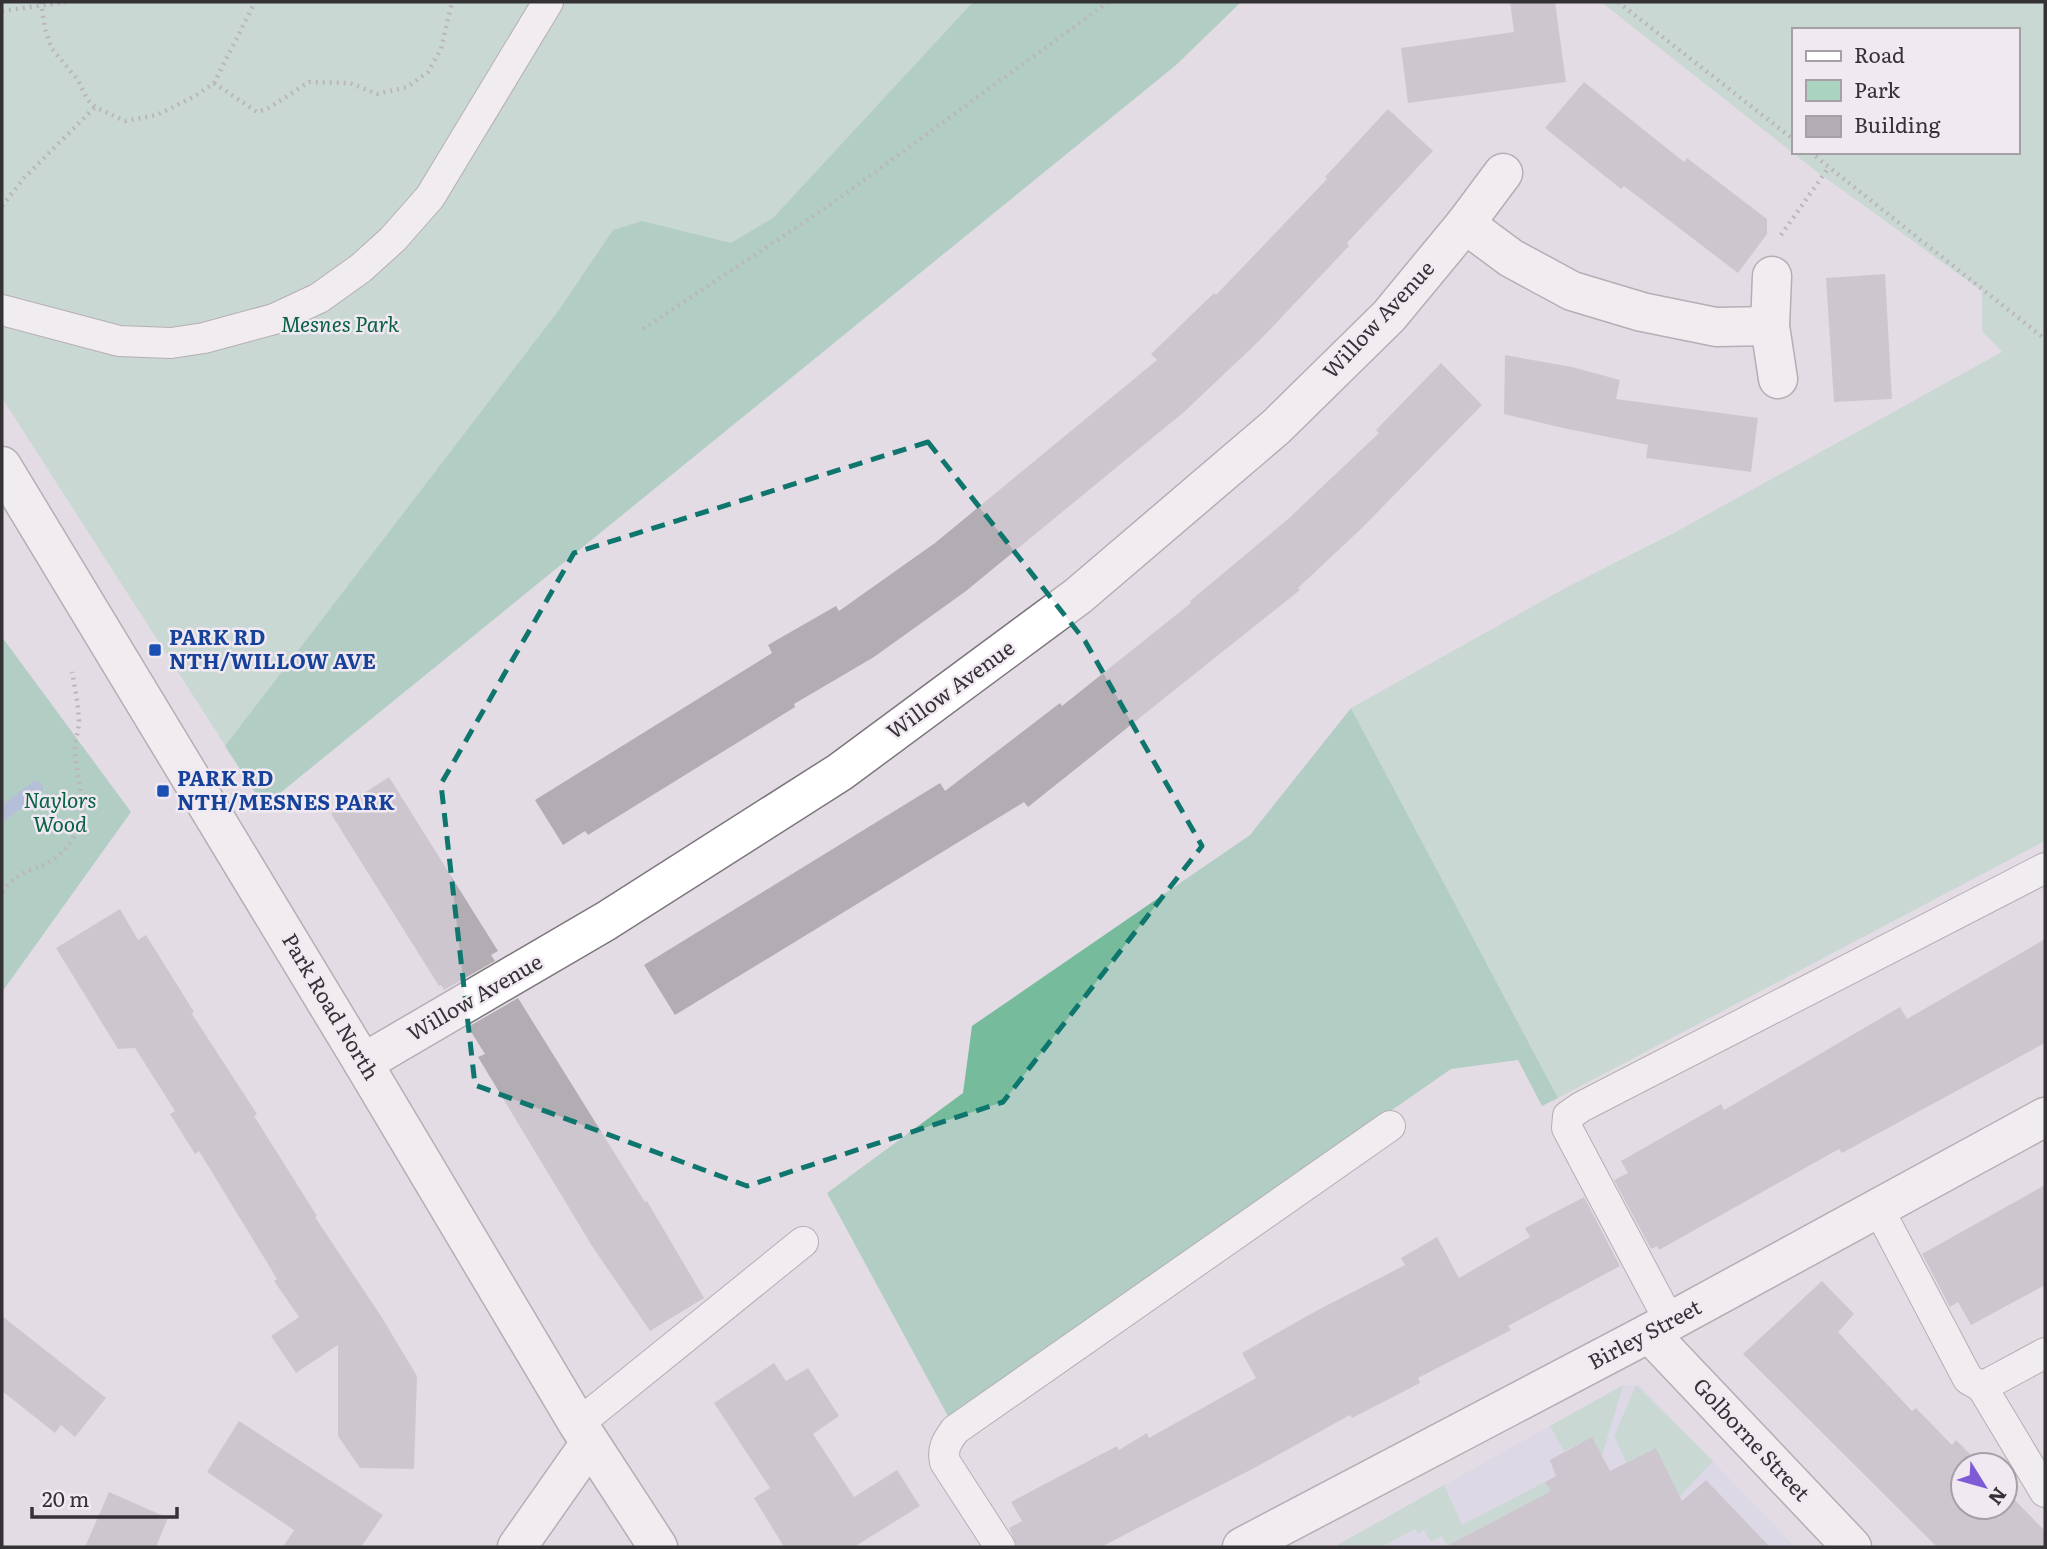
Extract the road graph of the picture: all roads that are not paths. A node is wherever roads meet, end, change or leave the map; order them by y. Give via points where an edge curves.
1 (548, 2) edge
2 (1503, 173) dead end
3 (1465, 224) junction
4 (1772, 276) road end
5 (2, 310) edge
6 (1769, 326) junction
7 (1778, 379) dead end
8 (2, 466) edge
9 (2045, 868) edge
10 (363, 1063) junction
11 (2045, 1117) edge
12 (1390, 1126) dead end
13 (1878, 1208) junction
14 (803, 1242) dead end
15 (1660, 1327) junction
16 (2045, 1353) edge
17 (1982, 1387) junction
18 (584, 1433) junction
19 (2045, 1492) edge
20 (517, 1547) edge
21 (658, 1547) edge
22 (1000, 1547) edge
23 (1242, 1547) edge
24 (1852, 1547) edge

1 - 5 lane via 430,197 361,268 319,298 274,319 171,343 119,341
2 - 3 street, Willow Avenue
3 - 6 street via 1511,258 1572,291 1716,327
3 - 10 street, Willow Avenue via 1389,316 1276,427 1078,596 840,772 606,921
4 - 6 street
6 - 7 street
8 - 10 street, Park Road North
9 - 15 lane via 1568,1116 1567,1128
10 - 18 street, Park Road North
11 - 13 street, Birley Street
12 - 22 lane via 955,1430 946,1442 945,1462
13 - 15 street, Birley Street
13 - 17 lane via 1968,1378
14 - 18 lane
15 - 23 street, Birley Street
15 - 24 street, Golborne Street
16 - 17 lane
17 - 19 lane
18 - 20 street
18 - 21 street, Park Road North

